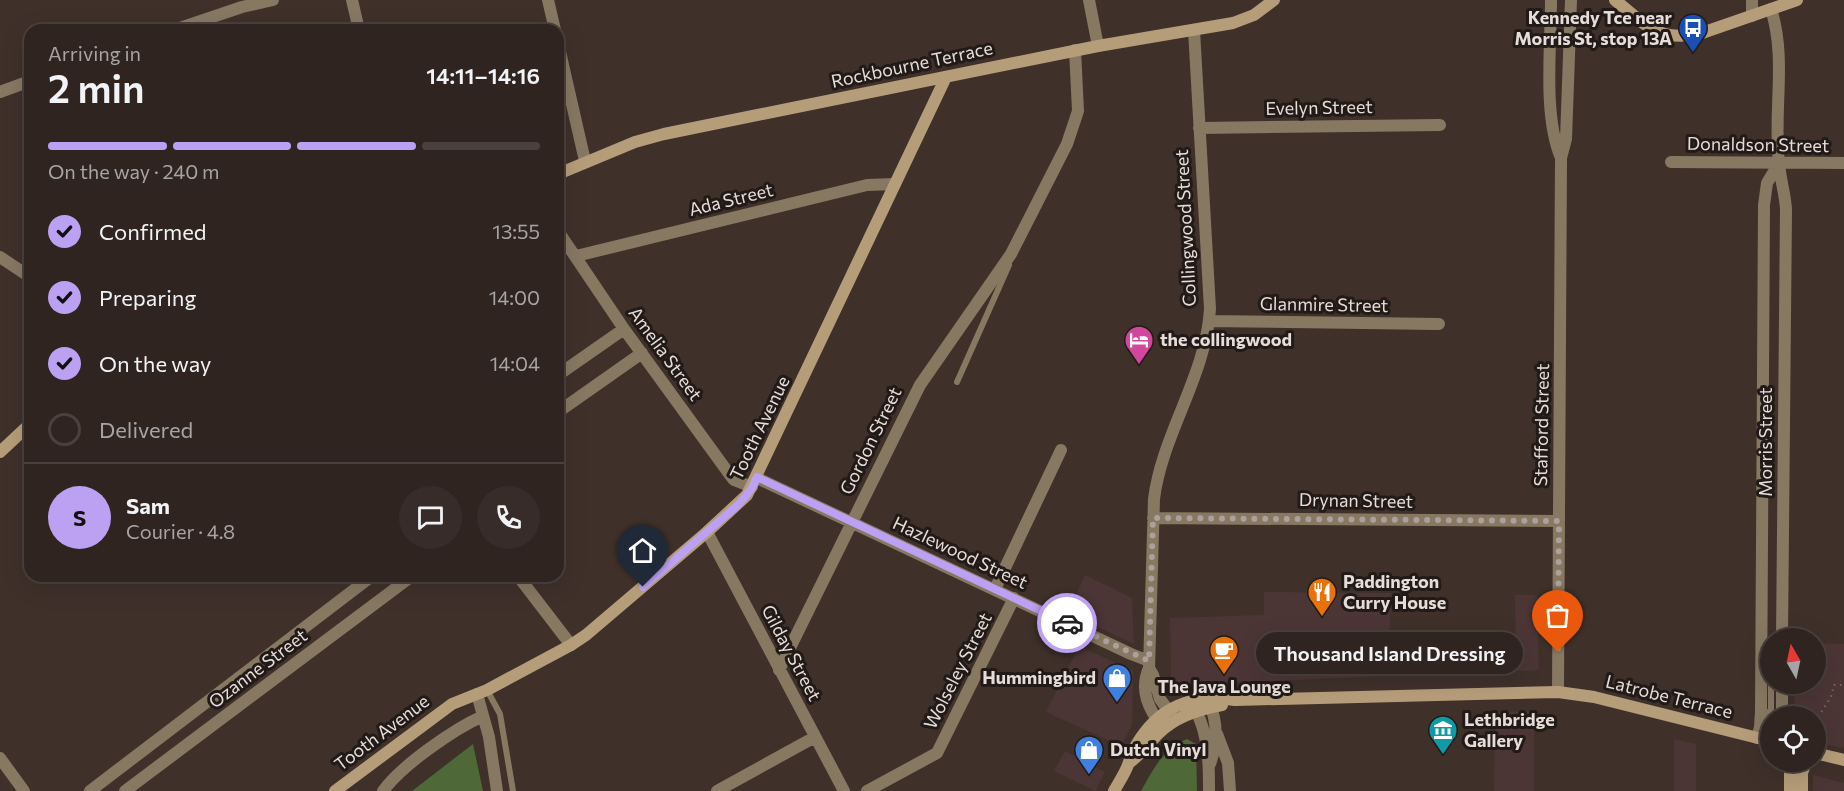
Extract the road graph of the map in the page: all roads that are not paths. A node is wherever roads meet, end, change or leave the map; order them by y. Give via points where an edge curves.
1 (273, 0) edge
2 (352, 0) edge
3 (548, 0) edge
4 (1089, 0) edge
5 (1274, 0) edge
6 (1551, 0) edge
7 (1571, 0) edge
8 (1615, 0) edge
9 (1752, 0) edge
10 (1797, 0) edge
11 (1771, 9) junction
12 (1752, 16) junction
13 (192, 24) edge
14 (358, 24) edge
15 (554, 24) edge
16 (1194, 30) junction
17 (1098, 46) junction
18 (1075, 51) junction
19 (564, 69) edge
20 (946, 77) junction
21 (24, 83) edge
22 (0, 92) edge
23 (1440, 125) dead end
24 (1199, 128) junction
25 (1561, 158) junction
26 (585, 161) junction
27 (1671, 162) dead end
28 (1779, 163) junction
29 (1844, 164) edge
30 (564, 171) edge
31 (896, 184) junction
32 (564, 239) edge
33 (1018, 242) junction
34 (576, 256) junction
35 (0, 257) edge
36 (24, 273) edge
37 (1209, 321) junction
38 (1439, 324) dead end
39 (624, 329) junction
40 (1763, 336) junction
41 (1784, 337) junction
42 (642, 352) junction
43 (564, 371) edge
44 (957, 382) dead end
45 (564, 408) edge
46 (24, 430) edge
47 (1061, 450) dead end
48 (0, 452) edge
49 (754, 482) junction
50 (1153, 518) junction
51 (1559, 521) junction
52 (851, 522) junction
53 (707, 532) junction
54 (1761, 547) junction
55 (1784, 548) junction
56 (364, 582) edge
57 (404, 582) edge
58 (523, 582) edge
59 (995, 589) junction
60 (1014, 598) junction
61 (1780, 628) edge
62 (571, 645) junction
63 (1149, 665) junction
64 (780, 670) junction
65 (482, 692) junction
66 (1558, 692) junction
67 (1771, 694) edge
68 (1209, 703) junction
69 (1195, 706) junction
70 (1171, 715) junction
71 (483, 716) junction
72 (1160, 724) junction
73 (1217, 733) junction
74 (1758, 734) junction
75 (815, 737) junction
76 (1826, 756) edge
77 (0, 758) edge
78 (1844, 760) edge
79 (1209, 768) junction
80 (1790, 772) edge
81 (1802, 772) edge
82 (24, 791) edge
83 (90, 791) edge
84 (125, 791) edge
85 (335, 791) edge
86 (383, 791) edge
87 (497, 791) edge
88 (513, 791) edge
89 (717, 791) edge
90 (844, 791) edge
91 (867, 791) edge
92 (1114, 791) edge
93 (1209, 791) edge
94 (1230, 791) edge
95 (1790, 791) edge
96 (1802, 791) edge

1 - 13 street
2 - 14 street
3 - 15 street
4 - 17 street
5 - 16 street, Rockbourne Terrace via 1254,15
6 - 25 street, Stafford Street via 1551,120
7 - 25 street, Stafford Street via 1566,139
8 - 12 street via 1655,32 1666,35 1695,34
9 - 12 street
10 - 11 street
11 - 12 street
11 - 28 street, Morris Street via 1779,52
16 - 17 street, Rockbourne Terrace
16 - 24 street, Collingwood Street
17 - 18 street, Rockbourne Terrace
18 - 20 street, Rockbourne Terrace
18 - 33 street, Gordon Street via 1078,111 1067,144
19 - 26 street
20 - 26 street, Rockbourne Terrace via 664,134
20 - 31 street, Tooth Avenue
21 - 22 street
23 - 24 street, Evelyn Street
24 - 37 street, Collingwood Street
25 - 51 street, Stafford Street
26 - 30 street, Rockbourne Terrace
27 - 28 street, Donaldson Street
28 - 29 street, Donaldson Street
28 - 40 street, Morris Street via 1765,191
28 - 41 street, Morris Street via 1786,209
31 - 34 street, Ada Street via 867,185
31 - 49 street, Tooth Avenue
32 - 34 street, Amelia Street
33 - 44 lane, Gordon Street
33 - 52 street, Gordon Street via 920,385
34 - 39 street, Amelia Street
35 - 36 street
37 - 38 street, Glanmire Street
37 - 50 street, Collingwood Street via 1204,347 1158,476
39 - 42 street, Amelia Street
39 - 43 street
40 - 41 street
40 - 54 street, Morris Street
41 - 55 street, Morris Street
42 - 45 street
42 - 49 street, Amelia Street via 734,480
46 - 48 street
47 - 59 street
49 - 52 street, Hazlewood Street
49 - 53 street, Tooth Avenue via 739,504
50 - 51 street, Drynan Street
50 - 63 street, Collingwood Street
51 - 66 street, Stafford Street
52 - 59 street, Hazlewood Street
52 - 64 street, Gordon Street
53 - 62 street, Tooth Avenue
53 - 64 street, Gilday Street
54 - 55 street
54 - 74 street, Morris Street
55 - 61 street, Morris Street
56 - 83 street, Ozanne Street
57 - 84 street, Ozanne Street
58 - 62 street
59 - 60 street, Hazlewood Street
60 - 63 street, Hazlewood Street
60 - 91 street, Wolseley Street via 937,753
62 - 65 street, Tooth Avenue
63 - 70 street, Collingwood Street via 1160,699
63 - 72 street, Collingwood Street via 1145,676 1146,699
64 - 75 street, Gilday Street
65 - 71 street
65 - 85 street, Tooth Avenue via 445,708
65 - 88 lane via 500,714
66 - 68 street, Latrobe Terrace
66 - 74 street, Latrobe Terrace
67 - 74 lane via 1770,712
68 - 69 street, Latrobe Terrace
68 - 73 street
69 - 70 street, Latrobe Terrace via 1182,704
69 - 79 street via 1204,730
70 - 72 street, Latrobe Terrace
71 - 86 street via 420,757
71 - 87 street
72 - 92 street, Latrobe Terrace via 1132,751
73 - 79 street
73 - 94 street via 1228,763
75 - 89 street
75 - 90 street, Gilday Street
76 - 78 street
77 - 82 street
79 - 93 street
80 - 95 street
81 - 96 street

